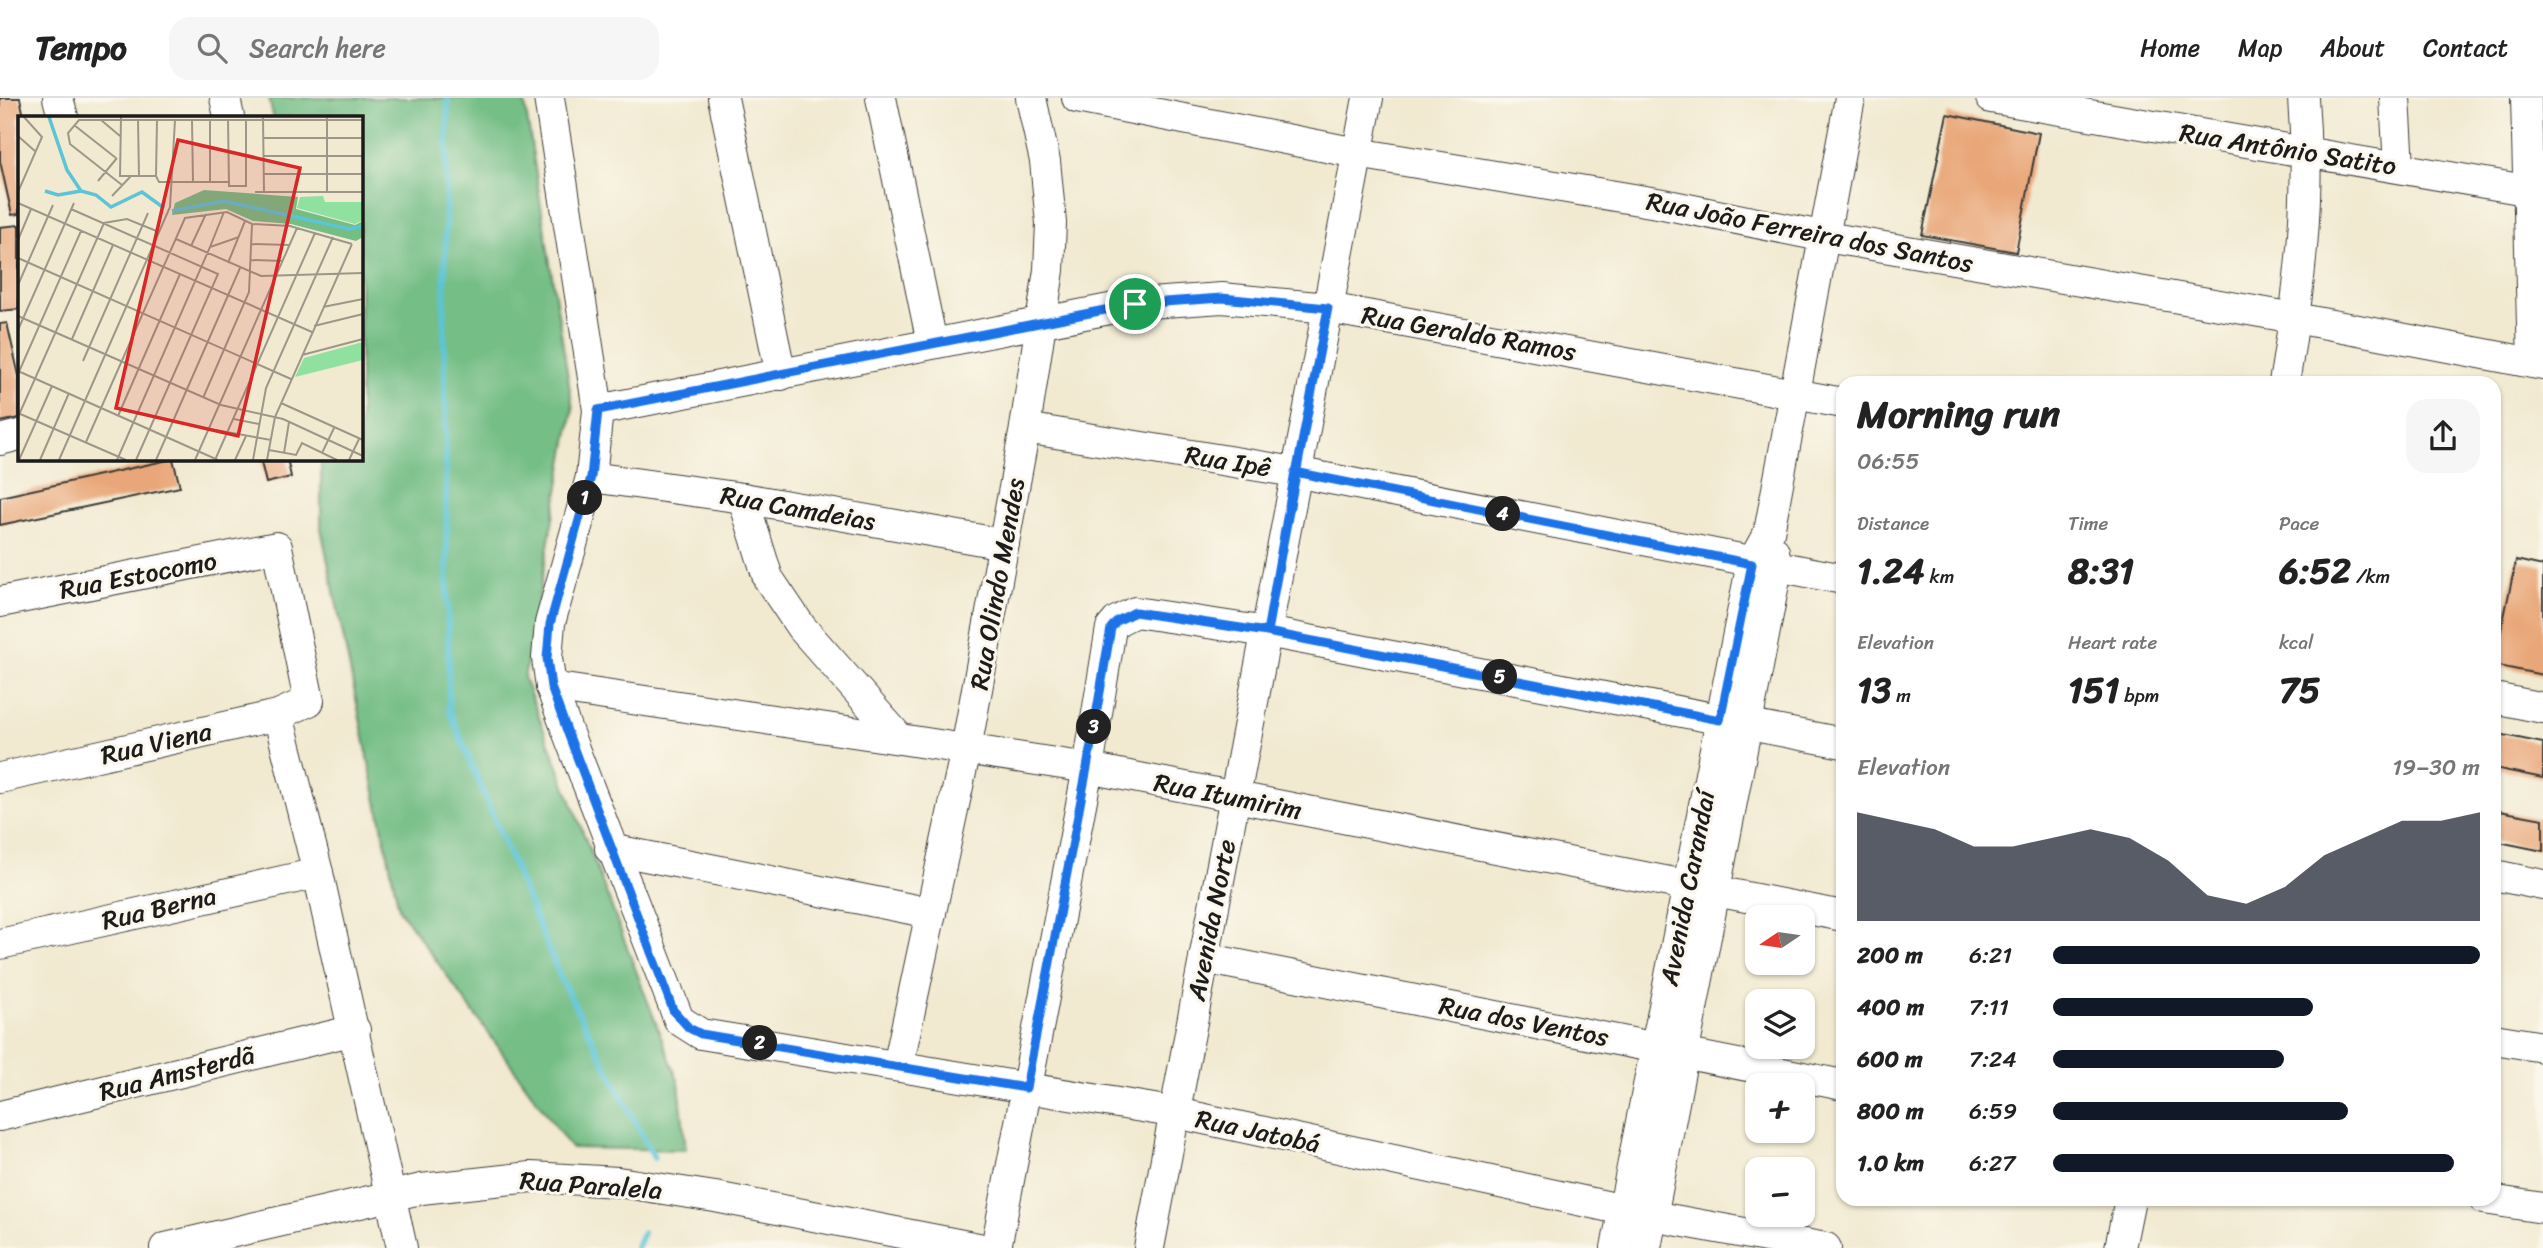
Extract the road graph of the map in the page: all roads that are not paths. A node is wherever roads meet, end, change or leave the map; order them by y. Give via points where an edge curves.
1 (58, 98) edge
2 (225, 98) edge
3 (549, 98) edge
4 (723, 98) edge
5 (881, 98) edge
6 (1031, 98) edge
7 (1077, 98) edge
8 (1368, 98) edge
9 (1850, 98) edge
10 (1992, 98) edge
11 (2303, 98) edge
12 (2395, 98) edge
13 (2526, 98) edge
14 (63, 116) edge
15 (229, 116) edge
16 (1357, 153) junction
17 (2308, 154) junction
18 (2399, 166) junction
19 (2535, 191) edge
20 (1826, 237) junction
21 (1328, 308) junction
22 (2295, 318) junction
23 (1040, 322) junction
24 (932, 343) junction
25 (2538, 364) edge
26 (781, 375) junction
27 (2285, 376) edge
28 (1794, 393) junction
29 (1836, 402) edge
30 (598, 410) junction
31 (1025, 428) junction
32 (18, 435) edge
33 (0, 440) edge
34 (1295, 472) junction
35 (591, 477) junction
36 (743, 498) junction
37 (1004, 544) junction
38 (1764, 566) junction
39 (1836, 578) edge
40 (0, 602) edge
41 (1267, 632) junction
42 (551, 687) junction
43 (2501, 699) edge
44 (309, 701) joint
45 (2543, 708) edge
46 (278, 715) junction
47 (1733, 722) junction
48 (900, 739) junction
49 (1836, 742) edge
50 (966, 749) junction
51 (1087, 768) junction
52 (0, 778) edge
53 (1235, 797) junction
54 (610, 849) junction
55 (318, 873) junction
56 (2501, 876) edge
57 (1687, 885) junction
58 (2543, 885) edge
59 (1717, 891) junction
60 (931, 913) junction
61 (1836, 915) edge
62 (0, 944) edge
63 (1204, 958) junction
64 (355, 1030) junction
65 (2501, 1040) edge
66 (2543, 1048) edge
67 (1671, 1050) junction
68 (898, 1066) junction
69 (1836, 1084) edge
70 (1026, 1088) junction
71 (1172, 1112) junction
72 (0, 1116) edge
73 (391, 1195) junction
74 (2501, 1202) edge
75 (2129, 1206) edge
76 (2543, 1208) edge
77 (1638, 1213) junction
78 (863, 1238) edge
79 (165, 1248) edge
80 (402, 1248) edge
81 (978, 1248) edge
82 (996, 1248) edge
83 (1149, 1248) edge
84 (1616, 1248) edge
85 (1646, 1248) edge
86 (1826, 1248) edge
87 (2120, 1248) edge

1 - 14 street
2 - 15 street
3 - 30 street
4 - 26 street
5 - 24 street
6 - 23 street, Rua Olindo Mendes via 1045,160 1051,223
7 - 16 street, Rua João Ferreira dos Santos
8 - 16 street, Avenida Norte
9 - 20 street, Avenida Carandaí
10 - 17 street, Rua Antônio Satito
11 - 17 street
12 - 18 street
13 - 19 street
16 - 20 street, Rua João Ferreira dos Santos via 1663,204
16 - 21 street, Avenida Norte
17 - 18 street, Rua Antônio Satito
17 - 22 street
18 - 19 street, Rua Antônio Satito
19 - 25 street
20 - 22 street, Rua João Ferreira dos Santos
20 - 28 street, Avenida Carandaí
21 - 23 street, Rua Geraldo Ramos via 1222,298 1176,300
21 - 28 street, Rua Geraldo Ramos
21 - 34 street, Avenida Norte
22 - 25 street, Rua João Ferreira dos Santos
22 - 27 street
23 - 24 street, Rua Geraldo Ramos
23 - 31 street, Rua Olindo Mendes
24 - 26 street, Rua Geraldo Ramos
26 - 30 street, Rua Geraldo Ramos
28 - 29 street, Rua Geraldo Ramos
28 - 38 street, Avenida Carandaí
30 - 35 street
31 - 34 street, Rua Ipê
31 - 37 street, Rua Olindo Mendes
32 - 33 street
34 - 38 street, Rua Ipê
34 - 41 street, Avenida Norte
35 - 36 street, Rua Camdeias
35 - 42 street via 550,624 547,658
36 - 37 street, Rua Camdeias
36 - 48 street via 768,578 801,626
37 - 50 street, Rua Olindo Mendes
38 - 39 street, Rua Ipê
38 - 47 street, Avenida Carandaí
40 - 44 street, Rua Estocomo via 277,547
41 - 47 street
41 - 51 street via 1135,612 1117,621 1111,628
41 - 53 street, Avenida Norte
42 - 48 street, Rua Itumirim
42 - 54 street
43 - 45 street
44 - 46 street, Rua Viena
46 - 52 street, Rua Viena
46 - 55 street
47 - 49 street
47 - 57 street, Avenida Carandaí
47 - 59 street, Avenida Carandaí
48 - 50 street, Rua Itumirim
50 - 51 street, Rua Itumirim
50 - 60 street, Rua Olindo Mendes
51 - 53 street, Rua Itumirim
51 - 70 street
53 - 57 street, Rua Itumirim
53 - 63 street, Avenida Norte
54 - 60 street
54 - 68 street, Rua Jatobá via 673,1010 689,1028 701,1034
55 - 62 street, Rua Berna
55 - 64 street
56 - 58 street
57 - 59 street, Rua Itumirim
57 - 67 street, Avenida Carandaí
59 - 61 street, Rua Itumirim
59 - 67 street, Avenida Carandaí
60 - 68 street, Rua Olindo Mendes
63 - 67 street, Rua dos Ventos
63 - 71 street, Avenida Norte
64 - 72 street, Rua Amsterdã
64 - 73 street
65 - 66 street
67 - 69 street, Rua dos Ventos
67 - 77 street, Avenida Carandaí
68 - 70 street, Rua Jatobá
70 - 71 street, Rua Jatobá
70 - 82 street
71 - 77 street, Rua Jatobá
71 - 83 street, Avenida Norte
73 - 78 street, Rua Paralela via 531,1177 618,1182 715,1197
73 - 79 street, Rua Paralela
73 - 80 street
74 - 76 street
75 - 87 street
77 - 84 street, Avenida Carandaí
77 - 85 street, Avenida Carandaí
77 - 86 street, Rua Jatobá
78 - 81 street, Rua Paralela

